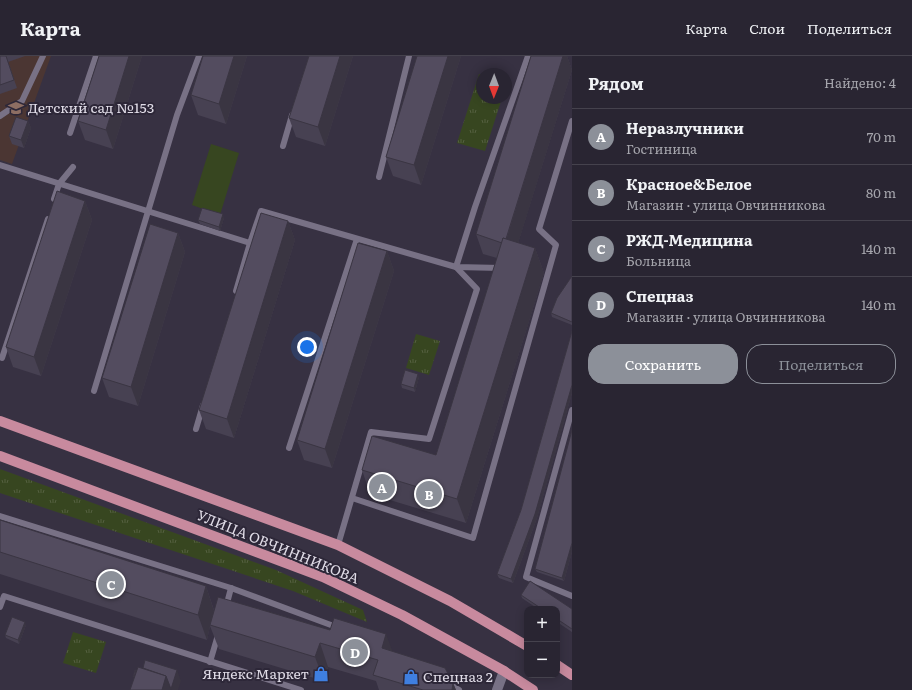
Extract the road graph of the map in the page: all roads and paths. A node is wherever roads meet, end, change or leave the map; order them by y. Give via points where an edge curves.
1 (43, 56) edge
2 (96, 56) edge
3 (199, 56) edge
4 (409, 56) edge
5 (528, 56) edge
6 (294, 109) edge
7 (0, 116) edge
8 (572, 121) edge
9 (70, 133) dead end
10 (283, 146) dead end
11 (0, 165) edge
12 (73, 167) dead end
13 (379, 177) dead end
14 (59, 184) junction
15 (52, 206) edge
16 (149, 211) junction
17 (49, 214) edge
18 (357, 239) junction
19 (250, 244) junction
20 (456, 267) junction
21 (510, 268) edge
22 (235, 295) edge
23 (2, 358) dead end
24 (94, 391) dead end
25 (204, 399) edge
26 (572, 410) edge
27 (0, 421) edge
28 (196, 429) dead end
29 (289, 448) dead end
30 (0, 456) edge
31 (352, 498) junction
32 (0, 516) edge
33 (338, 545) junction
34 (572, 587) edge
35 (231, 588) junction
36 (571, 595) edge
37 (0, 607) edge
38 (225, 610) edge
39 (221, 625) edge
40 (345, 631) edge
41 (524, 644) edge
42 (210, 662) junction
43 (560, 667) edge
44 (504, 671) junction
45 (572, 674) edge
46 (446, 682) edge
47 (301, 690) edge
48 (459, 690) edge
49 (498, 690) edge
50 (533, 690) edge

1 - 7 lane via 22,101
2 - 9 lane
3 - 16 lane via 177,115
4 - 13 lane
5 - 20 lane
6 - 10 lane
8 - 31 lane via 539,229 556,245 544,279 473,538
11 - 14 lane
12 - 14 lane
14 - 15 lane
14 - 16 lane
16 - 19 lane
16 - 24 lane
17 - 23 lane
18 - 19 lane via 261,212
18 - 20 lane
18 - 29 lane
19 - 22 lane
20 - 21 lane
20 - 31 lane via 477,289 429,440 371,432
25 - 28 lane
26 - 36 lane via 526,577
27 - 33 main road, УЛИЦА ОВЧИННИКОВА
30 - 44 main road, УЛИЦА ОВЧИННИКОВА via 323,577 402,615
31 - 33 lane
32 - 35 lane
33 - 41 main road, УЛИЦА ОВЧИННИКОВА via 450,601
34 - 36 lane
35 - 38 lane
35 - 40 lane
37 - 42 lane via 4,596
39 - 42 lane
42 - 47 lane
43 - 45 main road
44 - 49 street
44 - 50 main road, УЛИЦА ОВЧИННИКОВА
46 - 48 lane

